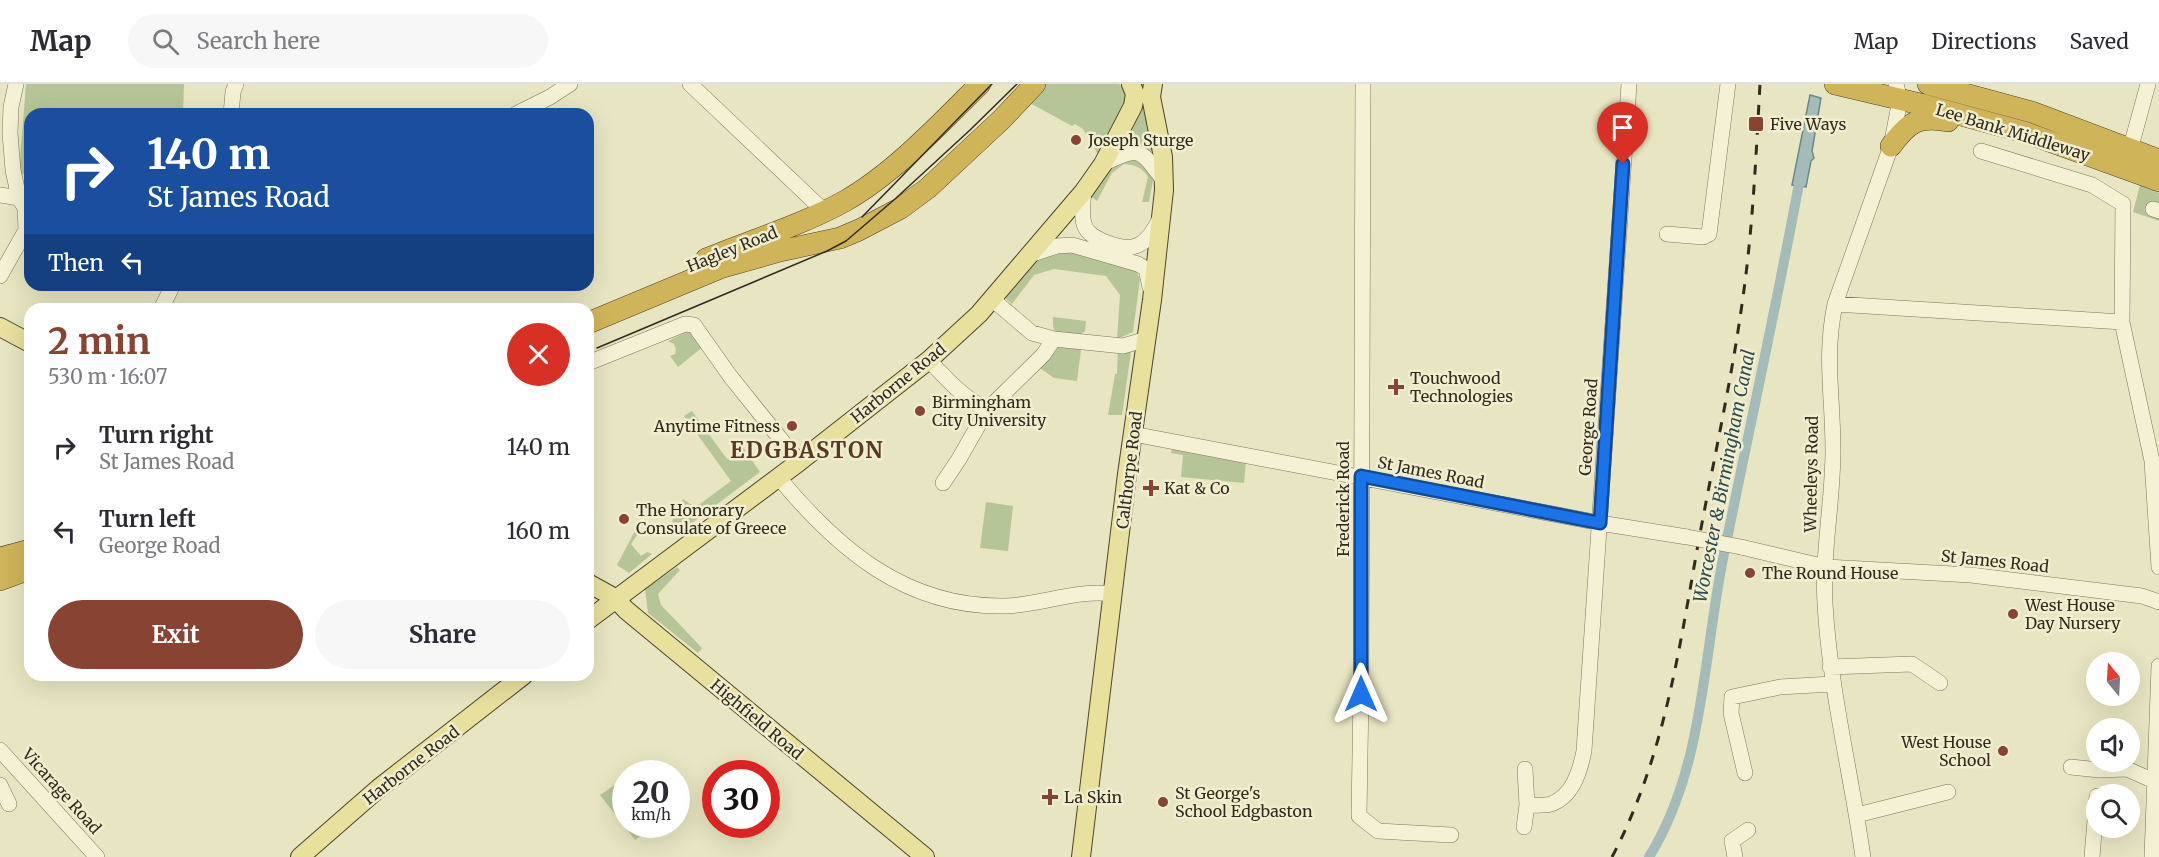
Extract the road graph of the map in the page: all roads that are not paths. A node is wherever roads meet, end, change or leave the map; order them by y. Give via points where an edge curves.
1 (16, 84) edge
2 (236, 84) edge
3 (570, 84) edge
4 (690, 84) edge
5 (980, 84) edge
6 (1035, 84) edge
7 (1131, 84) edge
8 (1153, 84) edge
9 (1363, 84) edge
10 (1629, 84) edge
11 (1728, 84) edge
12 (1834, 84) edge
13 (1928, 84) edge
14 (2148, 84) edge
15 (1892, 91) edge
16 (232, 108) edge
17 (528, 108) edge
18 (1894, 124) junction
19 (1999, 126) junction
20 (5, 133) edge
21 (1890, 146) junction
22 (2130, 150) junction
23 (1981, 151) dead end
24 (2159, 160) edge
25 (1103, 164) junction
26 (1164, 181) junction
27 (2159, 181) edge
28 (1084, 191) junction
29 (0, 195) edge
30 (19, 198) junction
31 (24, 206) edge
32 (825, 212) junction
33 (1161, 215) junction
34 (24, 234) edge
35 (1667, 234) dead end
36 (1029, 255) junction
37 (0, 276) edge
38 (992, 299) junction
39 (1152, 300) junction
40 (1835, 304) junction
41 (594, 307) edge
42 (594, 320) edge
43 (2122, 322) junction
44 (0, 327) edge
45 (1054, 339) junction
46 (1147, 339) junction
47 (24, 340) edge
48 (929, 360) junction
49 (594, 361) edge
50 (987, 410) junction
51 (1133, 434) junction
52 (2156, 461) edge
53 (799, 462) junction
54 (1361, 476) junction
55 (779, 478) junction
56 (943, 483) dead end
57 (1600, 523) junction
58 (2158, 527) edge
59 (24, 557) edge
60 (0, 558) edge
61 (24, 561) edge
62 (1826, 567) junction
63 (2159, 567) edge
64 (0, 580) edge
65 (594, 586) edge
66 (1113, 594) junction
67 (615, 598) junction
68 (2159, 602) edge
69 (594, 616) edge
70 (2159, 666) edge
71 (1830, 667) junction
72 (516, 681) edge
73 (1940, 683) dead end
74 (1832, 684) junction
75 (1, 751) edge
76 (2071, 767) dead end
77 (1525, 769) dead end
78 (2086, 769) edge
79 (2134, 772) edge
80 (1745, 773) dead end
81 (2154, 781) junction
82 (0, 785) edge
83 (1948, 792) dead end
84 (9, 804) dead end
85 (1527, 805) junction
86 (1857, 815) junction
87 (1524, 827) dead end
88 (1748, 830) dead end
89 (1451, 835) dead end
90 (2094, 838) edge
91 (97, 857) edge
92 (300, 857) edge
93 (925, 857) edge
94 (1081, 857) edge
95 (1735, 857) edge
96 (1863, 857) edge
97 (2092, 857) edge
98 (2152, 857) edge

1 - 20 street
2 - 16 street
3 - 17 street
4 - 32 street
5 - 32 highway, Hagley Road via 873,183
6 - 42 highway, Hagley Road via 928,188 860,230 720,267
7 - 25 main road, Harborne Road via 1135,94 1133,106
8 - 26 main road, Calthorpe Road via 1151,96 1164,157
9 - 54 street, Frederick Road
10 - 57 street, George Road
11 - 35 street via 1709,234
12 - 15 highway, Lee Bank Middleway
13 - 22 highway, Lee Bank Middleway via 2032,112
14 - 22 street
15 - 18 street, Wheeleys Road
15 - 18 street via 1889,105
15 - 19 highway, Lee Bank Middleway via 1920,104
18 - 21 street, Wheeleys Road
19 - 21 highway via 1921,119 1904,128
19 - 27 highway, Lee Bank Middleway
20 - 30 street
21 - 40 street, Wheeleys Road
22 - 24 highway, Lee Bank Middleway
23 - 43 street via 2092,185 2123,204
25 - 26 street via 1137,152 1147,156
25 - 28 main road, Harborne Road
26 - 33 main road, Calthorpe Road
28 - 33 street via 1083,223 1088,231 1095,238 1122,248 1144,242 1154,232
28 - 36 main road, Harborne Road
29 - 30 street
30 - 31 street
32 - 41 highway, Hagley Road
33 - 39 main road, Calthorpe Road
34 - 37 street
36 - 38 main road, Harborne Road
36 - 39 street via 1072,245 1138,264 1146,269
38 - 45 street via 1032,333
38 - 48 main road, Harborne Road
39 - 46 main road, Calthorpe Road
40 - 43 street
40 - 62 street, Wheeleys Road via 1828,366 1833,450
43 - 52 street
44 - 47 main road
45 - 46 street via 1123,346
45 - 50 street
46 - 51 main road, Calthorpe Road
48 - 50 street via 953,387
48 - 53 main road, Harborne Road
49 - 53 street via 685,324 694,325
50 - 56 street
51 - 54 street, St James Road
51 - 66 main road, Calthorpe Road
52 - 58 street
53 - 55 main road, Harborne Road
54 - 57 street, St James Road
54 - 89 street, Frederick Road via 1359,816 1378,831
55 - 66 street via 843,546 880,572 918,591 949,600 1005,606 1081,593
55 - 67 main road, Harborne Road
57 - 62 street, St James Road, bridge via 1741,547
57 - 85 street, George Road via 1580,772 1566,793 1551,804
58 - 63 street
59 - 60 highway
61 - 64 highway
62 - 68 street, St James Road via 1971,575 2142,596
62 - 71 street, Wheeleys Road
65 - 67 main road, Highfield Road
66 - 94 main road, Calthorpe Road
67 - 69 main road, Harborne Road
67 - 93 main road, Highfield Road
70 - 81 street
71 - 73 street via 1912,664
71 - 74 street, Wheeleys Road
72 - 92 main road, Harborne Road via 379,788
74 - 80 street via 1780,687 1732,697 1731,713
74 - 86 street, Wheeleys Road
75 - 91 street, Vicarage Road
76 - 78 street
77 - 85 street
79 - 81 street
81 - 98 street
82 - 84 street
83 - 86 street
85 - 87 street
86 - 96 street, Wheeleys Road
88 - 95 street via 1732,842
90 - 97 street

